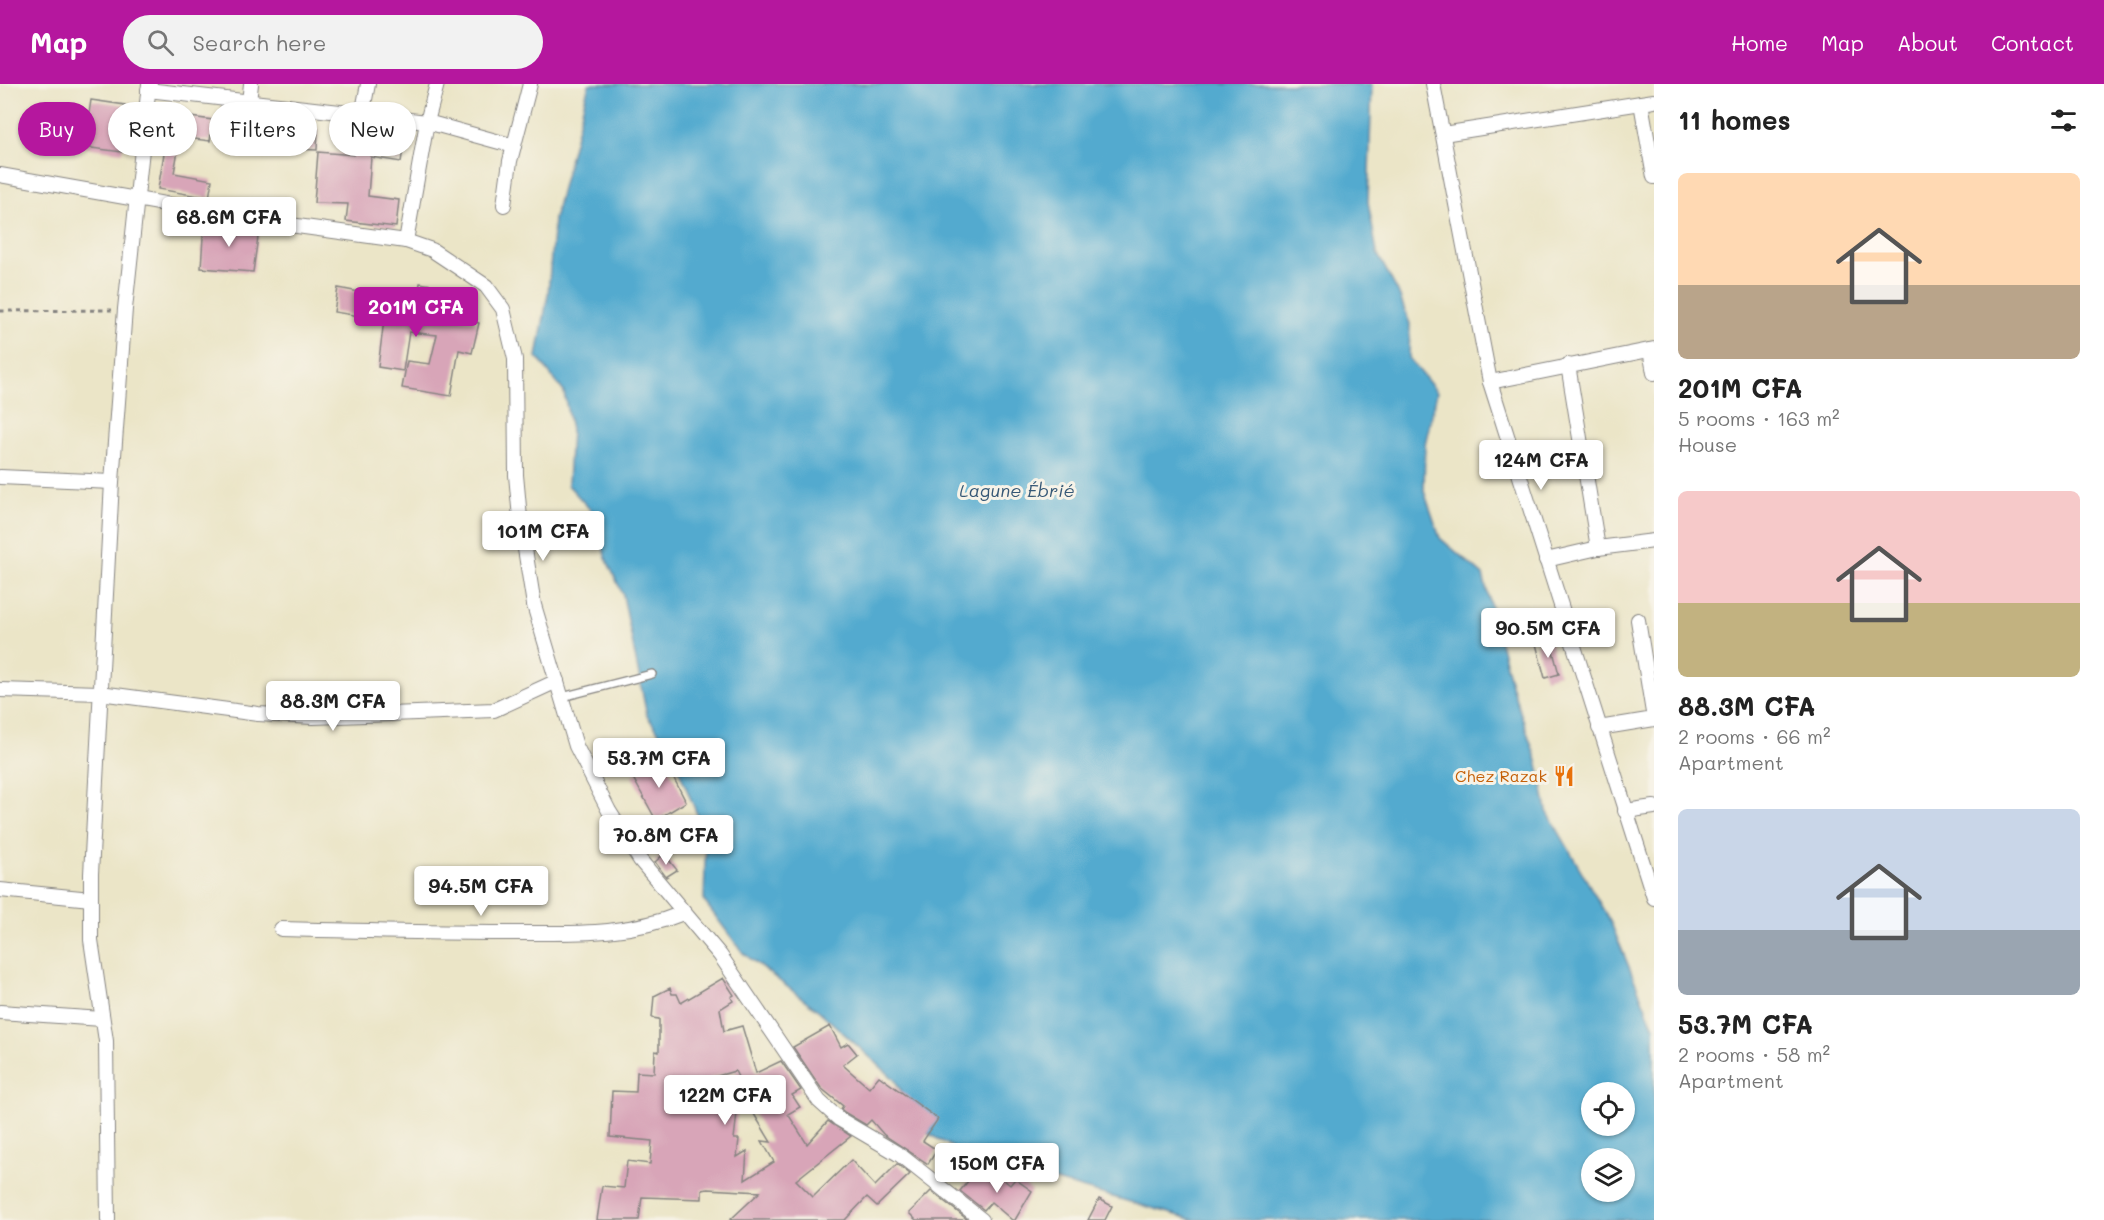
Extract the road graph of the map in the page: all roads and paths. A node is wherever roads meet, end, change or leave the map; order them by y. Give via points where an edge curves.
1 (251, 84) edge
2 (368, 84) edge
3 (437, 84) edge
4 (530, 84) edge
5 (1433, 84) edge
6 (149, 87) edge
7 (249, 102) joint
8 (365, 102) edge
9 (1648, 102) edge
10 (416, 121) edge
11 (427, 122) junction
12 (1443, 134) junction
13 (514, 146) junction
14 (0, 175) edge
15 (1654, 177) edge
16 (137, 197) junction
17 (504, 205) dead end
18 (406, 241) junction
19 (125, 309) junction
20 (0, 311) edge
21 (1652, 349) edge
22 (1568, 366) junction
23 (1654, 373) edge
24 (1490, 381) junction
25 (0, 477) edge
26 (112, 482) junction
27 (1654, 541) edge
28 (1598, 548) junction
29 (1546, 560) junction
30 (1638, 620) dead end
31 (652, 674) dead end
32 (556, 681) junction
33 (0, 690) edge
34 (100, 693) junction
35 (562, 697) junction
36 (1654, 719) edge
37 (1599, 728) junction
38 (1654, 807) edge
39 (1625, 812) junction
40 (0, 890) edge
41 (1654, 898) edge
42 (91, 899) junction
43 (683, 913) junction
44 (281, 929) dead end
45 (0, 1012) edge
46 (102, 1019) junction
47 (108, 1220) edge
48 (982, 1220) edge

1 - 7 street
2 - 8 street
3 - 11 street
4 - 13 street
5 - 12 street
6 - 7 street
6 - 16 street
9 - 12 street
9 - 15 street
10 - 11 street
11 - 13 street
11 - 18 street
12 - 24 street
13 - 17 street
14 - 16 street
16 - 18 street via 261,221
16 - 19 street
18 - 32 street via 459,266 486,286 503,309 516,376 520,518 534,605
19 - 20 path
19 - 26 street
21 - 22 street
21 - 23 street
22 - 24 street
22 - 28 street
24 - 29 street
25 - 26 street
26 - 34 street
27 - 28 street
28 - 29 street
29 - 37 street
30 - 36 street
31 - 35 lane
32 - 34 street via 494,710 404,715 258,714
32 - 35 street
33 - 34 street
34 - 42 street
35 - 43 street via 576,746 603,801 640,860
36 - 37 street
37 - 39 street
38 - 39 street
39 - 41 street
40 - 42 street
42 - 46 street via 91,940
43 - 44 street via 635,929 603,932
43 - 48 street via 720,955 819,1101 839,1119 900,1155
45 - 46 street
46 - 47 street via 106,1041

